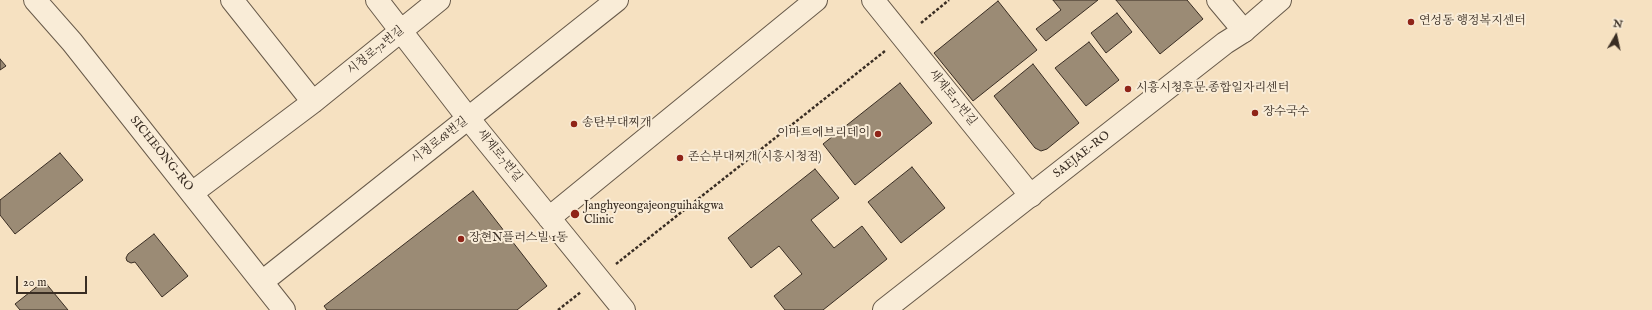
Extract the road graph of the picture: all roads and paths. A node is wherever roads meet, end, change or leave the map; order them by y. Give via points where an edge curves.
1 (35, 0) edge
2 (232, 0) edge
3 (377, 0) edge
4 (439, 0) edge
5 (617, 0) edge
6 (816, 0) edge
7 (873, 0) edge
8 (949, 0) edge
9 (1218, 0) edge
10 (1280, 0) edge
11 (401, 31) junction
12 (1244, 31) junction
13 (903, 37) junction
14 (313, 102) junction
15 (468, 118) junction
16 (192, 192) junction
17 (1031, 196) junction
18 (549, 218) junction
19 (598, 278) junction
20 (262, 282) junction
21 (284, 310) edge
22 (558, 310) edge
23 (624, 310) edge
24 (884, 310) edge

1 - 16 street, SICHEONG-RO via 72,42
2 - 14 street
3 - 11 street, 새재로7번길
4 - 11 street, 시청로72번길
5 - 15 street, 시청로68번길
6 - 18 street
7 - 13 street, 새재로17번길
8 - 13 path
9 - 12 street
10 - 12 street, SAEJAE-RO
11 - 14 street, 시청로72번길
11 - 15 street, 새재로7번길
12 - 17 street, SAEJAE-RO via 1225,43
13 - 17 street, 새재로17번길
13 - 19 path
14 - 16 street, 시청로72번길
15 - 18 street, 새재로7번길
15 - 20 street, 시청로68번길
16 - 20 street, SICHEONG-RO
17 - 24 street, SAEJAE-RO
18 - 19 street, 새재로7번길
19 - 22 path
19 - 23 street, 새재로7번길
20 - 21 street, SICHEONG-RO

